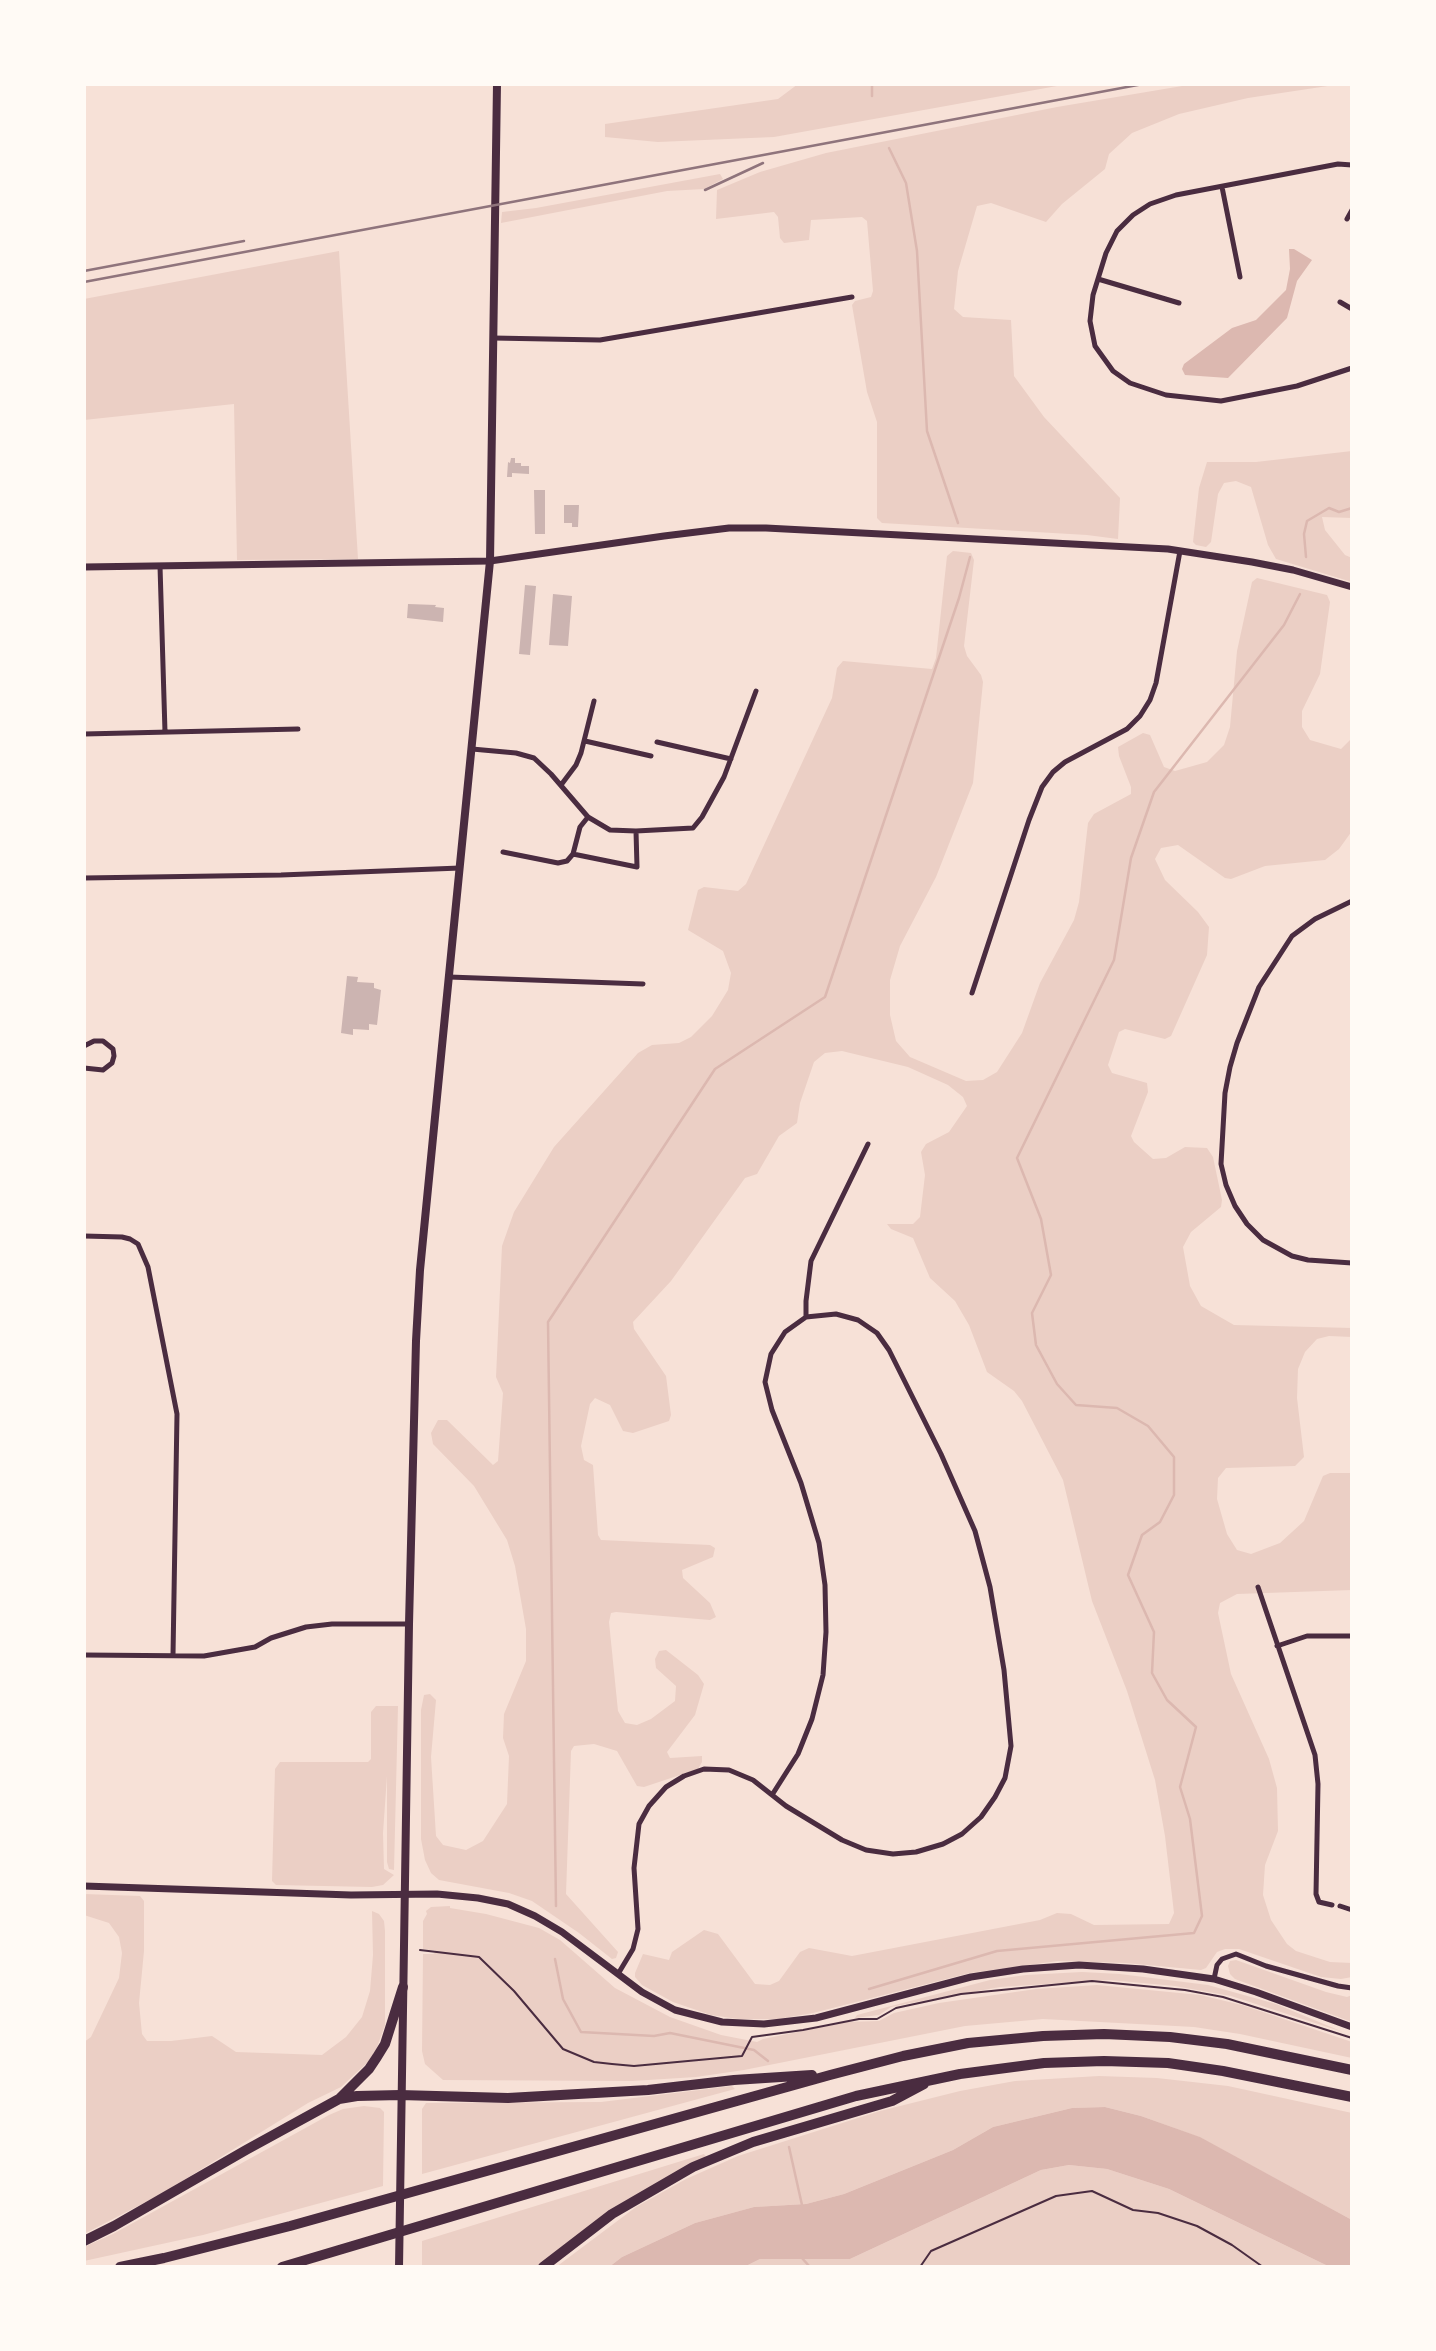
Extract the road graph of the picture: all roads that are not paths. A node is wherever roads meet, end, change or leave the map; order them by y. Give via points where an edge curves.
1 (498, 84) edge
2 (1352, 164) edge
3 (1222, 187) junction
4 (1352, 210) edge
5 (1348, 219) dead end
6 (1240, 277) dead end
7 (1098, 279) junction
8 (852, 297) dead end
9 (1340, 302) dead end
10 (1179, 303) dead end
11 (1352, 309) edge
12 (493, 338) junction
13 (1352, 368) edge
14 (1180, 551) junction
15 (491, 561) junction
16 (160, 566) junction
17 (84, 568) edge
18 (1352, 587) edge
19 (756, 691) dead end
20 (594, 701) dead end
21 (298, 729) dead end
22 (164, 732) junction
23 (84, 734) edge
24 (585, 741) junction
25 (657, 742) dead end
26 (472, 749) junction
27 (651, 756) dead end
28 (731, 759) junction
29 (561, 785) junction
30 (588, 817) junction
31 (636, 831) junction
32 (503, 852) dead end
33 (573, 854) junction
34 (460, 868) junction
35 (84, 878) edge
36 (1352, 901) edge
37 (449, 977) junction
38 (643, 984) dead end
39 (972, 993) dead end
40 (84, 1046) edge
41 (84, 1068) edge
42 (868, 1144) dead end
43 (84, 1236) edge
44 (1352, 1263) edge
45 (806, 1317) junction
46 (1258, 1587) dead end
47 (409, 1624) junction
48 (1352, 1636) edge
49 (1277, 1646) junction
50 (84, 1654) edge
51 (173, 1656) junction
52 (772, 1795) junction
53 (84, 1886) edge
54 (405, 1896) junction
55 (1332, 1905) dead end
56 (1340, 1906) dead end
57 (1352, 1910) edge
58 (618, 1974) junction
59 (1213, 1979) junction
60 (403, 1987) junction
61 (1352, 1988) edge
62 (1352, 2027) edge
63 (1352, 2070) edge
64 (830, 2075) junction
65 (933, 2079) junction
66 (401, 2095) junction
67 (1352, 2097) edge
68 (338, 2099) junction
69 (84, 2241) edge
70 (120, 2267) edge
71 (282, 2267) edge
72 (399, 2267) edge
73 (543, 2267) edge

1 - 12 main road
2 - 3 street
3 - 6 street
3 - 7 street via 1175,195 1133,215 1117,231
4 - 5 street
7 - 10 street
7 - 13 street via 1090,306 1095,346 1113,370 1149,390 1221,401 1297,386
8 - 12 street via 600,340
9 - 11 street
12 - 15 main road
14 - 15 main road via 729,528
14 - 18 main road via 1273,566
14 - 39 street via 1150,700 1127,729 1065,762 1042,787
15 - 16 main road
15 - 26 main road
16 - 17 main road
16 - 22 street
19 - 28 street
20 - 24 street
21 - 22 street
22 - 23 street
24 - 27 street
24 - 29 street via 576,765
25 - 28 street
26 - 29 street via 534,758
26 - 34 main road
28 - 31 street via 694,828
29 - 30 street
30 - 31 street via 610,830
30 - 33 street via 580,827
31 - 33 street via 638,867
32 - 33 street via 558,863
34 - 35 street
34 - 37 main road
36 - 44 street via 1292,936 1259,987 1230,1067 1222,1164 1235,1206 1263,1240 1308,1261
37 - 38 street
37 - 47 main road via 420,1270
40 - 41 street via 103,1041 114,1056 103,1070
42 - 45 street via 811,1261
43 - 51 street via 131,1239 148,1267 177,1414
45 - 52 street via 785,1332 771,1354 765,1382 819,1543 825,1585 823,1675 799,1754
45 - 52 street via 836,1314 858,1320 877,1333 942,1454 975,1531 990,1587 1004,1670 1010,1757 1000,1788 981,1817 962,1834 916,1852 866,1850
46 - 49 street
47 - 51 street via 306,1627 255,1647
47 - 54 main road
48 - 49 street via 1307,1636
49 - 55 street via 1318,1768 1316,1894 1319,1902
50 - 51 street
52 - 58 street via 729,1770 704,1769 666,1787 649,1806 635,1846 638,1929
53 - 54 main road
54 - 58 main road via 437,1894 508,1904 562,1932
54 - 60 main road
56 - 57 street
58 - 59 main road via 675,2010 722,2022 753,2024 816,2018 971,1977 1023,1969 1079,1965
59 - 61 street via 1222,1959 1236,1954
59 - 62 main road
60 - 66 main road
60 - 68 highway via 385,2044 369,2069
63 - 64 highway via 1227,2044 1104,2034 968,2043
64 - 66 highway via 508,2098
64 - 70 highway via 289,2226
65 - 67 highway via 1044,2063 1168,2063
65 - 71 highway via 856,2096
65 - 73 highway via 892,2101 753,2142 693,2167 612,2214
66 - 68 highway
66 - 72 main road
68 - 69 highway

